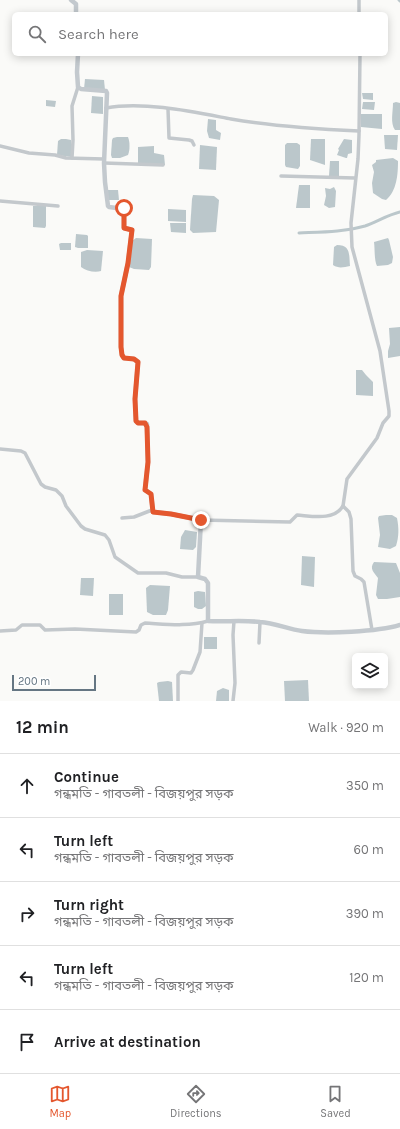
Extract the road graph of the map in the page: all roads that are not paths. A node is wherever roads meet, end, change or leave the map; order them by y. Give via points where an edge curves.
1 (71, 0) edge
2 (359, 0) edge
3 (76, 12) edge
4 (359, 12) edge
5 (78, 56) edge
6 (360, 56) edge
7 (78, 87) junction
8 (106, 108) junction
9 (168, 109) junction
10 (359, 131) junction
11 (194, 145) dead end
12 (0, 146) edge
13 (72, 158) junction
14 (104, 161) junction
15 (163, 165) dead end
16 (281, 176) dead end
17 (355, 178) junction
18 (0, 202) edge
19 (58, 206) dead end
20 (0, 449) edge
21 (343, 506) junction
22 (152, 510) junction
23 (122, 518) dead end
24 (201, 520) junction
25 (198, 577) junction
26 (208, 621) junction
27 (234, 621) junction
28 (260, 622) junction
29 (202, 623) junction
30 (400, 625) edge
31 (372, 630) junction
32 (0, 631) edge
33 (259, 643) dead end
34 (178, 701) edge
35 (233, 701) edge

1 - 3 main road via 76,4
2 - 4 street
5 - 7 main road
6 - 10 street
7 - 8 main road via 107,92
7 - 13 street via 72,106
8 - 9 street via 140,106
8 - 14 main road
9 - 10 street via 239,120
9 - 11 street via 169,138 190,140
10 - 17 street
12 - 13 street via 29,153
13 - 14 street
14 - 15 street
14 - 22 main road via 108,206 124,209 124,228 132,230 121,296 121,347 124,358 138,362 136,421 147,424 148,462 145,490 151,494
16 - 17 street
17 - 21 street via 351,223 352,246 380,351 389,411 377,438 347,479
18 - 19 street
20 - 25 street via 25,453 41,484 56,490 62,496 66,506 85,529 105,535 112,553 122,563 142,574 166,572 182,577
21 - 24 street via 337,513 327,516 297,515 290,522
21 - 31 street via 349,512 351,520 353,571 355,576 364,582
22 - 23 street via 134,517
22 - 24 main road via 156,513
24 - 25 main road
25 - 26 main road via 208,583
26 - 27 main road
26 - 29 street
27 - 28 main road
27 - 35 street
28 - 31 main road via 302,631
28 - 33 street
29 - 32 street via 145,623 136,632 45,630 40,625 22,625 16,630
29 - 34 street via 200,652 193,670 191,673 180,672 178,676
30 - 31 main road

